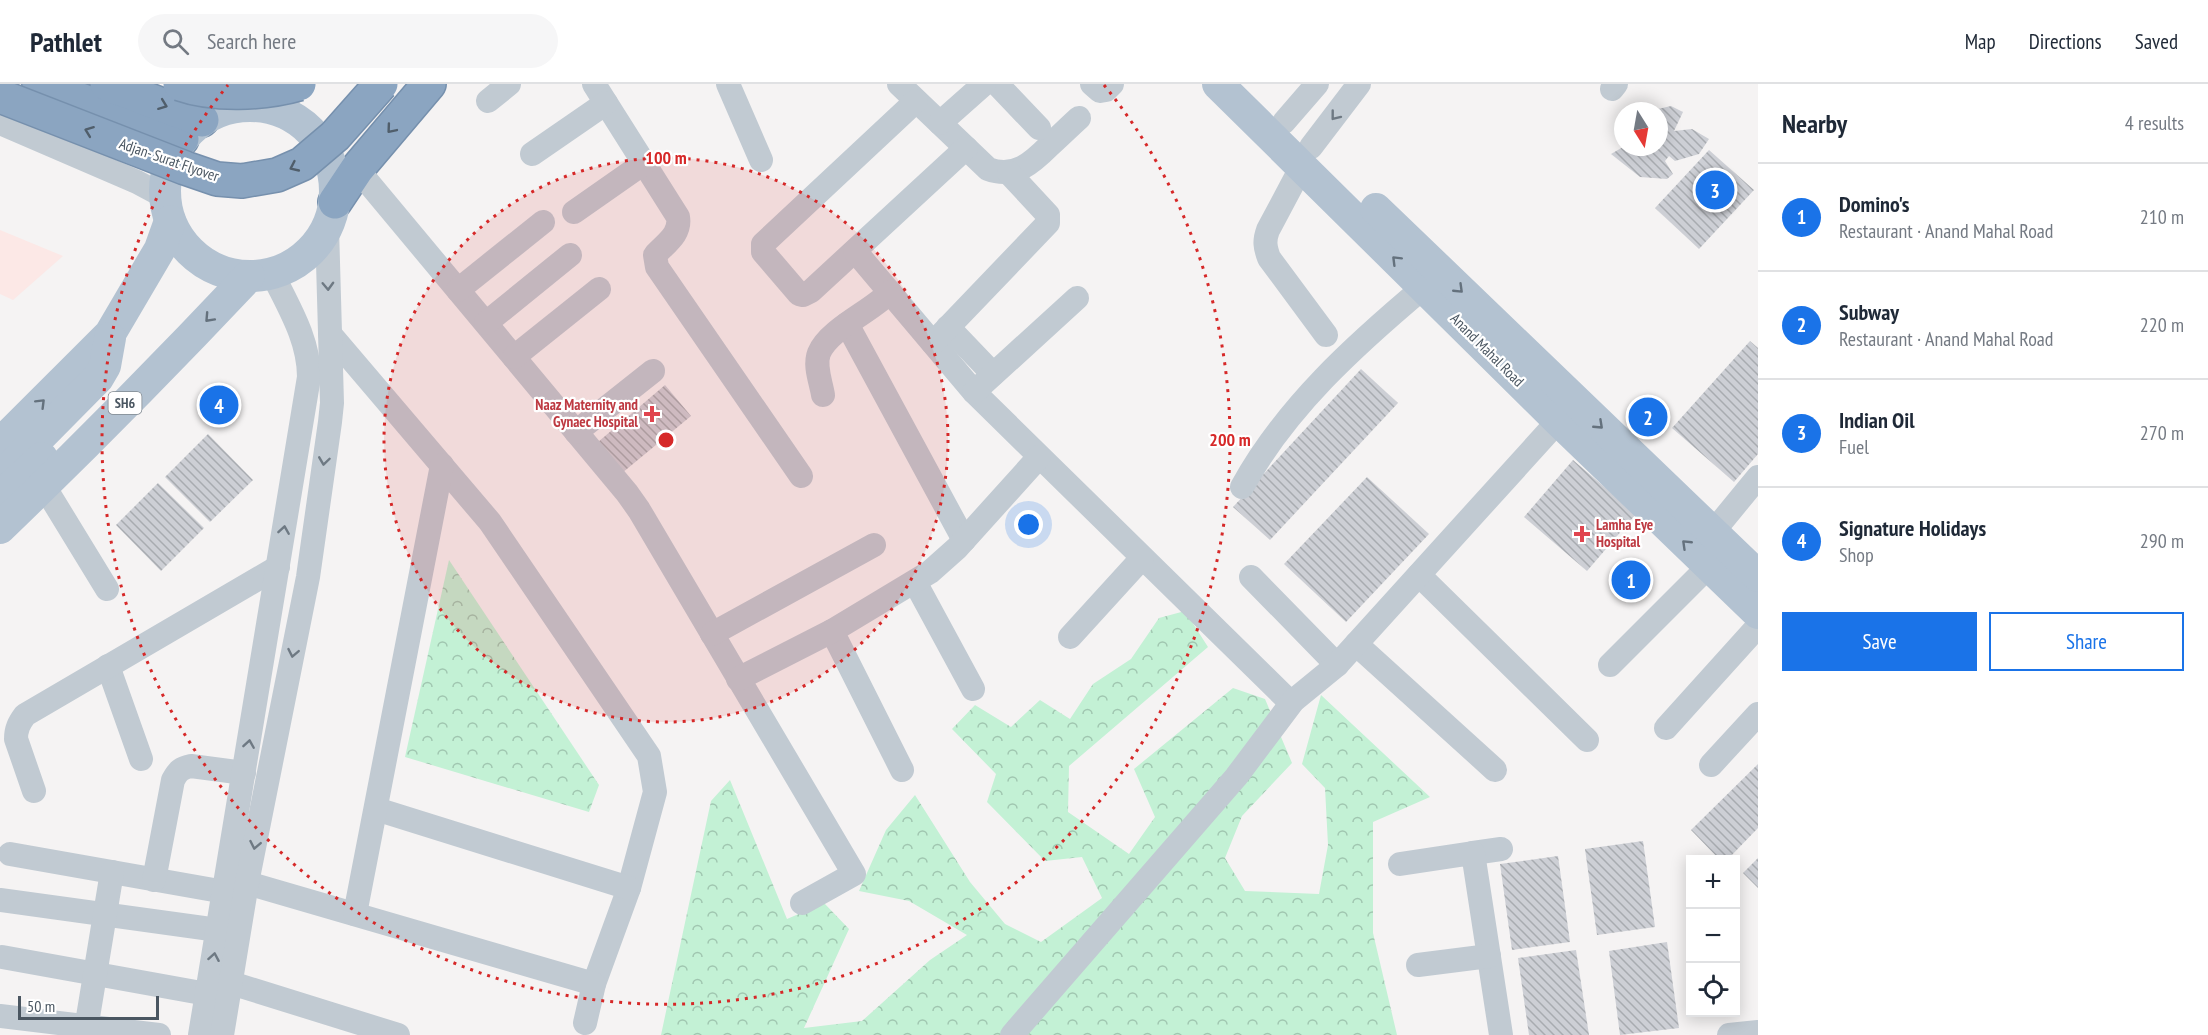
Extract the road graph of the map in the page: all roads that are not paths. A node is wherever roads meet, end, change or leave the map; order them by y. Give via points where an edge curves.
1 (39, 84) edge
2 (180, 84) edge
3 (206, 84) edge
4 (300, 84) edge
5 (381, 84) edge
6 (429, 84) edge
7 (509, 84) edge
8 (728, 84) edge
9 (899, 84) edge
10 (984, 84) edge
11 (997, 84) edge
12 (1092, 84) edge
13 (1112, 84) edge
14 (1218, 84) edge
15 (1245, 84) edge
16 (1317, 84) edge
17 (1359, 84) edge
18 (600, 94) edge
19 (0, 96) edge
20 (115, 96) edge
21 (488, 101) dead end
22 (916, 101) junction
23 (260, 108) junction
24 (1079, 118) dead end
25 (0, 123) edge
26 (940, 123) junction
27 (1040, 128) dead end
28 (192, 130) junction
29 (1299, 143) junction
30 (966, 148) junction
31 (532, 154) dead end
32 (761, 160) dead end
33 (644, 164) junction
34 (357, 169) junction
35 (1009, 173) junction
36 (167, 209) junction
37 (574, 212) dead end
38 (331, 214) junction
39 (543, 222) dead end
40 (855, 251) junction
41 (570, 255) dead end
42 (260, 274) junction
43 (1424, 288) junction
44 (600, 289) dead end
45 (459, 290) junction
46 (890, 292) junction
47 (1077, 298) dead end
48 (486, 323) junction
49 (848, 324) junction
50 (110, 334) junction
51 (330, 334) junction
52 (941, 335) junction
53 (1326, 335) dead end
54 (514, 357) junction
55 (653, 371) dead end
56 (993, 374) junction
57 (150, 380) junction
58 (974, 392) junction
59 (823, 395) dead end
60 (1567, 411) junction
61 (576, 432) junction
62 (0, 444) edge
63 (1039, 457) junction
64 (442, 465) junction
65 (801, 476) dead end
66 (1758, 477) edge
67 (0, 478) edge
68 (44, 486) junction
69 (1242, 487) dead end
70 (0, 497) edge
71 (0, 528) edge
72 (1713, 532) junction
73 (964, 540) junction
74 (874, 545) dead end
75 (1142, 558) junction
76 (1709, 566) junction
77 (278, 567) junction
78 (1419, 574) junction
79 (1758, 576) edge
80 (1251, 577) dead end
81 (915, 582) junction
82 (107, 589) dead end
83 (1758, 613) edge
84 (1758, 626) edge
85 (832, 631) junction
86 (712, 634) junction
87 (1070, 637) dead end
88 (1356, 644) junction
89 (1337, 665) junction
90 (1610, 665) dead end
91 (108, 666) junction
92 (738, 679) junction
93 (973, 689) dead end
94 (1293, 701) junction
95 (1758, 714) edge
96 (1666, 728) dead end
97 (1587, 740) dead end
98 (141, 759) dead end
99 (1711, 765) dead end
100 (902, 770) dead end
101 (1495, 770) dead end
102 (244, 773) junction
103 (34, 791) dead end
104 (376, 808) junction
105 (1501, 849) dead end
106 (1473, 853) junction
107 (10, 854) dead end
108 (1400, 864) dead end
109 (112, 872) junction
110 (154, 880) junction
111 (247, 883) junction
112 (629, 888) junction
113 (225, 892) junction
114 (0, 900) edge
115 (802, 903) dead end
116 (105, 914) junction
117 (355, 914) junction
118 (218, 930) junction
119 (1489, 956) junction
120 (2, 957) dead end
121 (1418, 965) dead end
122 (95, 973) junction
123 (231, 983) junction
124 (594, 984) junction
125 (207, 994) junction
126 (0, 1016) edge
127 (585, 1023) dead end
128 (86, 1030) edge
129 (1757, 1033) edge
130 (159, 1035) edge
131 (200, 1035) edge
132 (222, 1035) edge
133 (398, 1035) edge
134 (1012, 1035) edge
135 (1501, 1035) edge
136 (1729, 1035) edge

1 - 20 highway
2 - 4 highway, bridge via 227,91 276,90
3 - 23 street
4 - 23 street
5 -> 19 highway, Adjan- Surat Flyover, bridge via 335,136 302,164 277,175 242,181 217,179 185,168
6 -> 34 highway
7 - 21 street
8 - 32 street
9 - 22 street
10 - 26 street
11 - 27 street
12 - 13 street via 1100,91
14 - 29 main road, Anand Mahal Road
15 - 29 main road
16 - 29 street
17 -> 29 street
18 - 31 street
18 - 33 street
20 - 28 highway
22 - 26 street
22 - 40 street via 762,247 803,295
23 - 28 main road via 224,110
23 - 38 main road via 293,117 313,133 327,153 334,177
24 - 35 street via 1034,162
25 - 36 street via 136,182
26 - 30 street
28 - 36 main road via 171,157 166,176
43 -> 29 main road, Anand Mahal Road
29 - 53 street via 1264,240 1269,258
29 -> 60 main road, Anand Mahal Road
30 - 35 street via 988,169
30 - 40 street
33 - 37 street
33 - 65 street via 680,225 656,255 657,267
34 - 38 highway
34 - 45 street
35 - 52 street via 1048,214 1048,223
36 - 42 main road via 183,243 201,261 224,272
36 - 50 main road via 160,249
38 - 42 main road via 313,248 294,263
38 -> 51 street
39 - 45 street
40 - 46 street
41 - 48 street
42 -> 57 main road, SH6
77 -> 42 street via 309,360 297,324
43 - 60 main road, Anand Mahal Road
43 - 69 street via 1333,368 1274,436
44 - 54 street
45 - 48 street
46 - 49 street via 878,305
46 - 52 street
47 - 56 street
48 - 54 street
49 - 59 street via 828,340 819,354 817,366
49 - 73 street
62 -> 50 main road
50 - 67 main road via 105,366 98,378
51 - 64 street
51 -> 111 street via 332,403 308,577
52 - 56 street
52 - 58 street
54 - 61 street
55 - 61 street
56 - 58 street
57 - 68 main road, SH6
57 - 70 main road via 116,390
58 - 63 street
60 -> 72 main road, Anand Mahal Road
76 -> 60 main road, Anand Mahal Road
60 - 78 street
61 - 86 street via 634,501
63 - 73 street
63 - 75 street
64 - 104 street
64 - 112 street via 490,522 649,756 655,792
66 - 72 street
68 - 71 main road, SH6
68 - 82 street
72 - 79 main road, Anand Mahal Road
73 - 81 street
74 - 86 street
75 - 87 street
75 - 94 street
76 - 83 main road, Anand Mahal Road
76 - 90 street
77 - 91 street
102 -> 77 street
78 - 88 street
78 - 97 street
80 - 89 street
81 - 85 street
81 - 93 street
84 - 96 street
85 - 92 street
85 - 100 street
86 - 92 street
88 - 89 street
88 - 101 street
89 - 94 street
91 - 98 street
91 - 103 street via 25,715 19,723 16,739
92 - 115 street via 854,874
94 - 134 street via 1236,777
95 - 99 street
102 - 110 street via 191,766 177,772
102 - 113 street
104 - 112 street
104 - 117 street
105 - 106 street
106 - 108 street
106 - 119 street
107 - 109 street
109 - 110 street
109 - 116 street
110 - 113 street
111 - 117 street
111 - 123 street
112 - 124 street
113 - 118 street
114 - 116 street
116 - 118 street
116 - 122 street
117 - 124 street
125 -> 118 street
119 - 121 street
119 - 135 street
120 - 122 street
122 - 125 street
122 - 128 street
123 - 132 street
123 - 133 street
124 - 127 street
125 - 131 street
126 - 128 street
128 - 130 street
129 - 136 street

